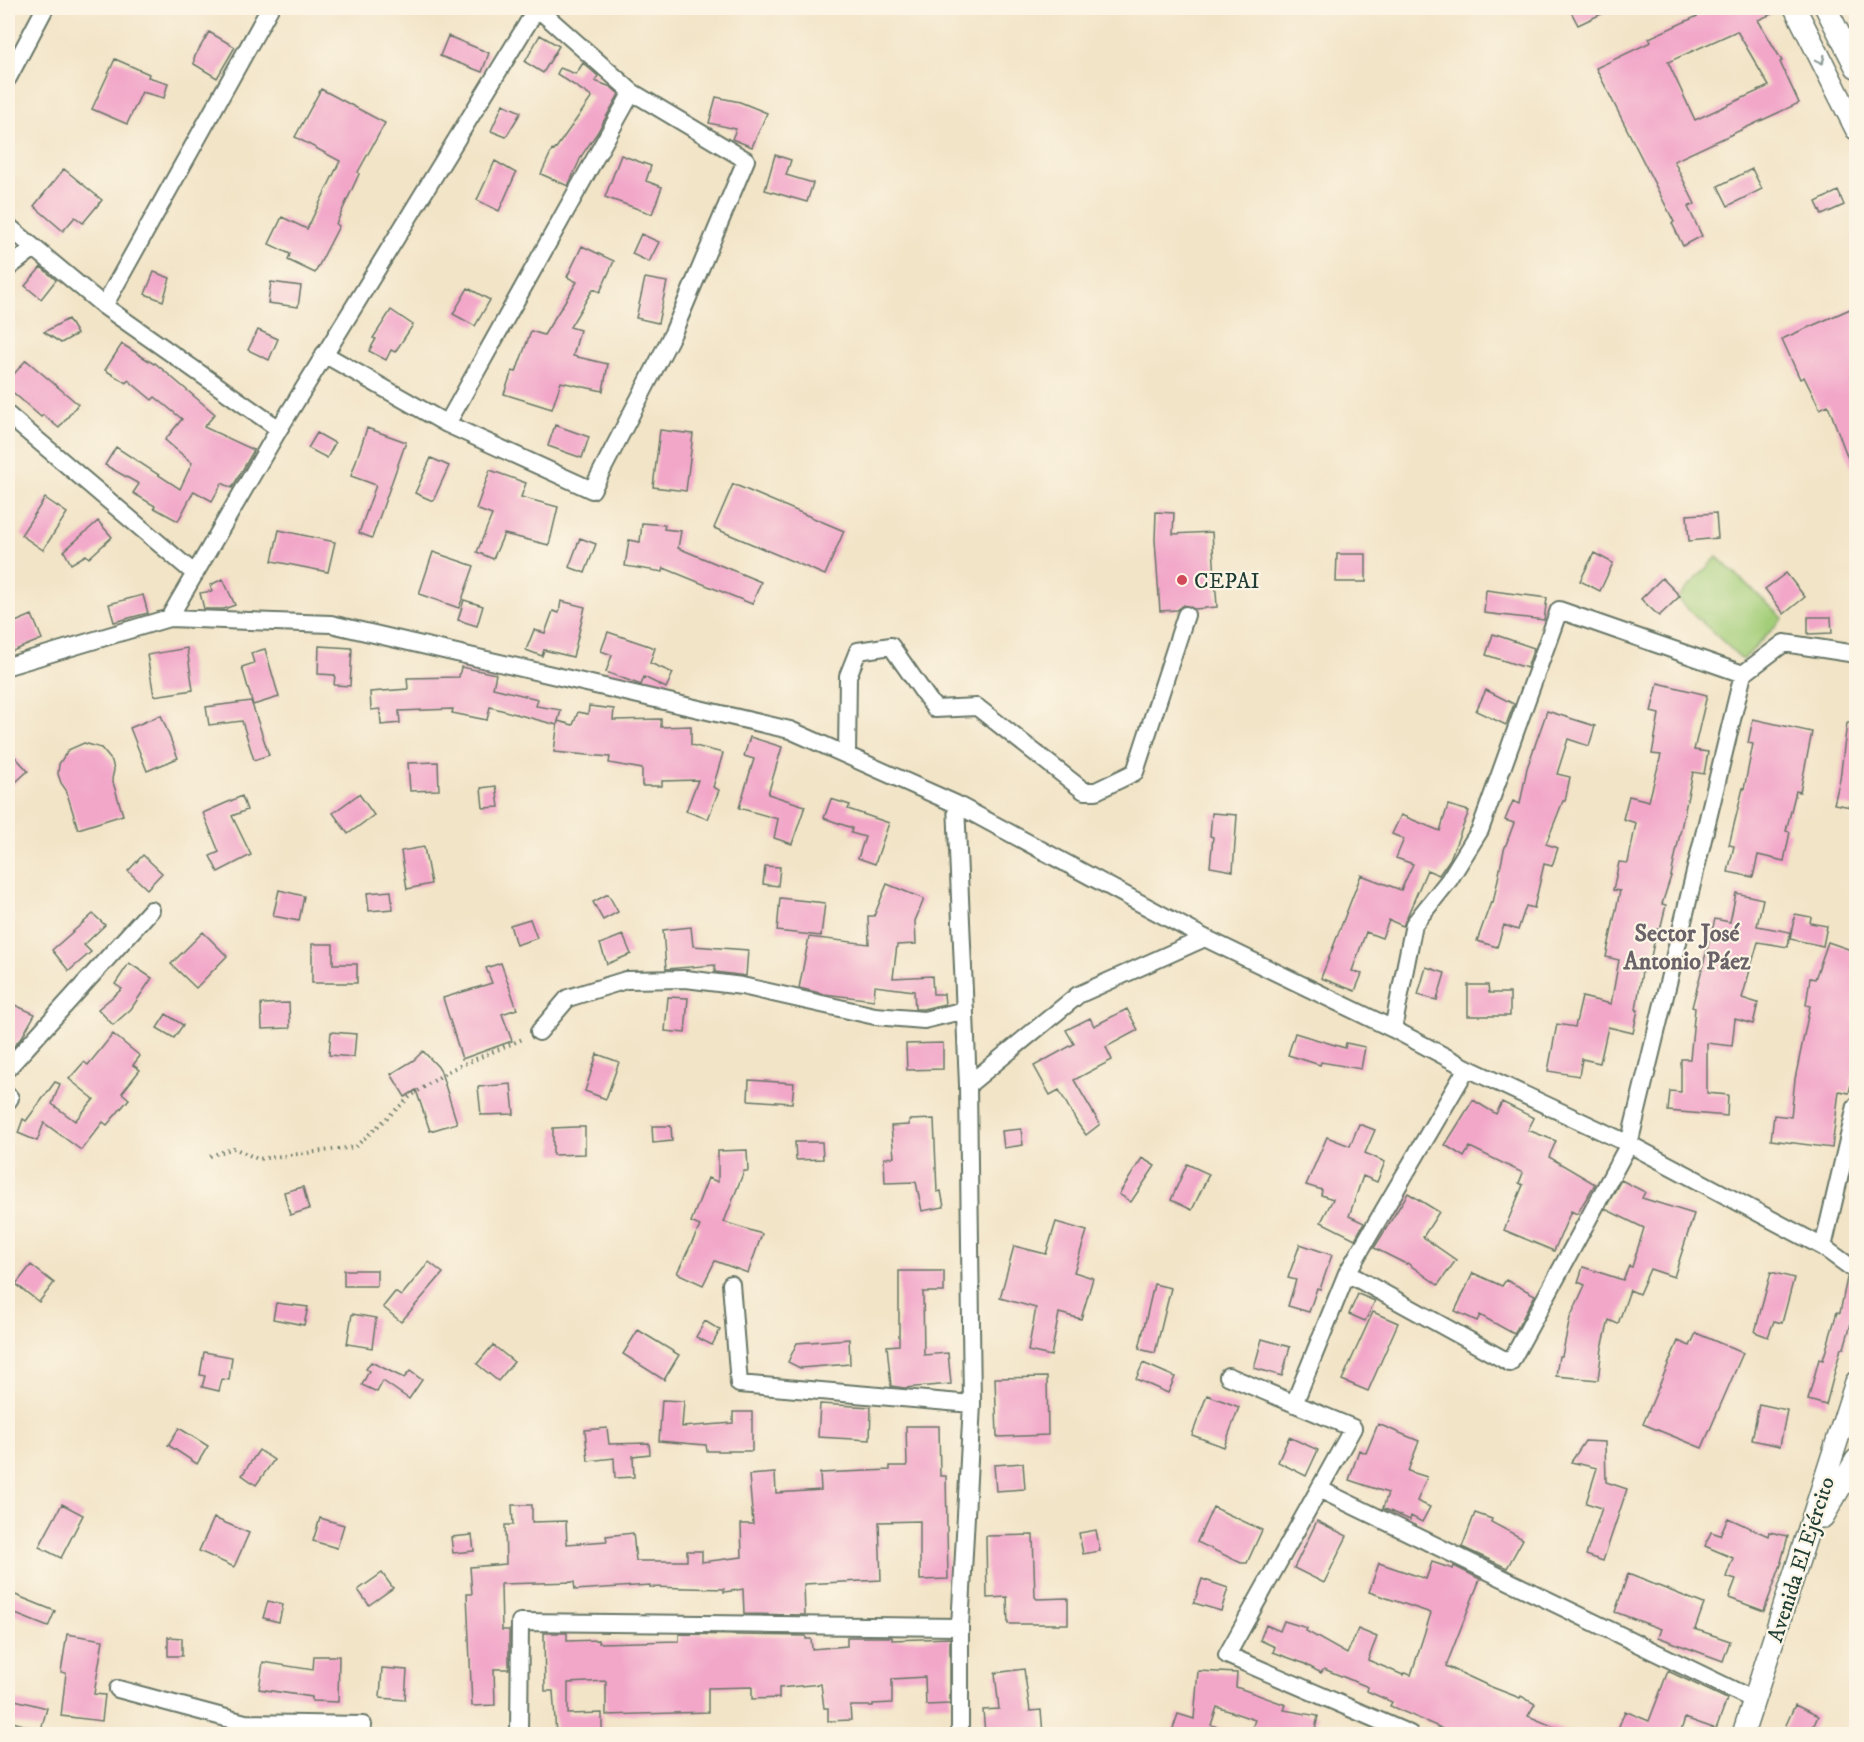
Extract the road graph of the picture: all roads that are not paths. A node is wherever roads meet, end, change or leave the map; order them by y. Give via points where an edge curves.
1 (45, 8) edge
2 (270, 8) edge
3 (537, 8) edge
4 (1795, 8) edge
5 (1826, 8) edge
6 (1857, 67) edge
7 (8, 78) edge
8 (632, 92) junction
9 (1857, 129) edge
10 (8, 226) edge
11 (33, 249) junction
12 (8, 268) edge
13 (104, 306) junction
14 (324, 354) junction
15 (8, 415) edge
16 (447, 424) junction
17 (279, 429) junction
18 (195, 574) junction
19 (1186, 615) dead end
20 (170, 618) junction
21 (1857, 654) edge
22 (8, 666) edge
23 (1743, 674) junction
24 (847, 755) junction
25 (956, 804) junction
26 (151, 910) dead end
27 (1205, 938) junction
28 (965, 1010) junction
29 (1392, 1029) junction
30 (539, 1032) road end
31 (8, 1068) edge
32 (1467, 1068) junction
33 (968, 1085) junction
34 (1857, 1106) edge
35 (1629, 1144) junction
36 (1823, 1246) junction
37 (1857, 1257) edge
38 (1857, 1271) edge
39 (1347, 1273) junction
40 (730, 1284) dead end
41 (1228, 1376) dead end
42 (1857, 1382) edge
43 (972, 1404) junction
44 (1294, 1404) junction
45 (1857, 1460) edge
46 (1319, 1489) junction
47 (1804, 1549) junction
48 (960, 1627) junction
49 (118, 1689) dead end
50 (1755, 1700) junction
51 (363, 1725) dead end
52 (245, 1729) edge
53 (519, 1734) edge
54 (960, 1734) edge
55 (1410, 1734) edge
56 (1743, 1734) edge

1 - 7 street
2 - 13 street
3 - 8 street
3 - 14 street
4 -> 9 street
5 - 6 street
8 - 16 street
8 - 16 street via 746,160 673,333 592,490
10 - 11 street
11 - 12 street
11 - 13 street
13 - 17 street
14 - 16 street
14 - 17 street
15 - 18 street
17 - 18 street
18 - 20 street
19 - 24 street via 1135,772 1096,791 1084,791 977,707 935,709 891,646 858,651 848,676
20 - 22 street
20 - 24 street via 331,624 790,730
21 - 23 street via 1784,643
23 - 29 street via 1559,610 1480,830 1449,880 1414,924
23 - 35 street
24 - 25 street
25 - 27 street
25 - 28 street
26 - 31 street
27 - 29 street
27 - 33 street via 1078,995
28 - 30 street via 924,1020 875,1016 742,986 686,979 626,980 568,998
28 - 33 street
29 - 32 street
32 - 35 street
32 - 39 street
33 - 43 street
34 - 36 street
35 - 36 street
35 - 39 street via 1510,1363
36 - 37 street
36 - 38 street
39 - 44 street
40 - 43 street via 739,1384
41 - 44 street
42 - 47 street, Avenida El Ejército
43 - 48 street
44 - 46 street via 1353,1428
45 - 47 street
46 - 50 street
46 - 55 street via 1227,1655
47 - 50 street, Avenida El Ejército
48 - 53 street via 520,1622
48 - 54 street
49 - 52 street
50 - 56 street, Avenida El Ejército
51 - 52 street

